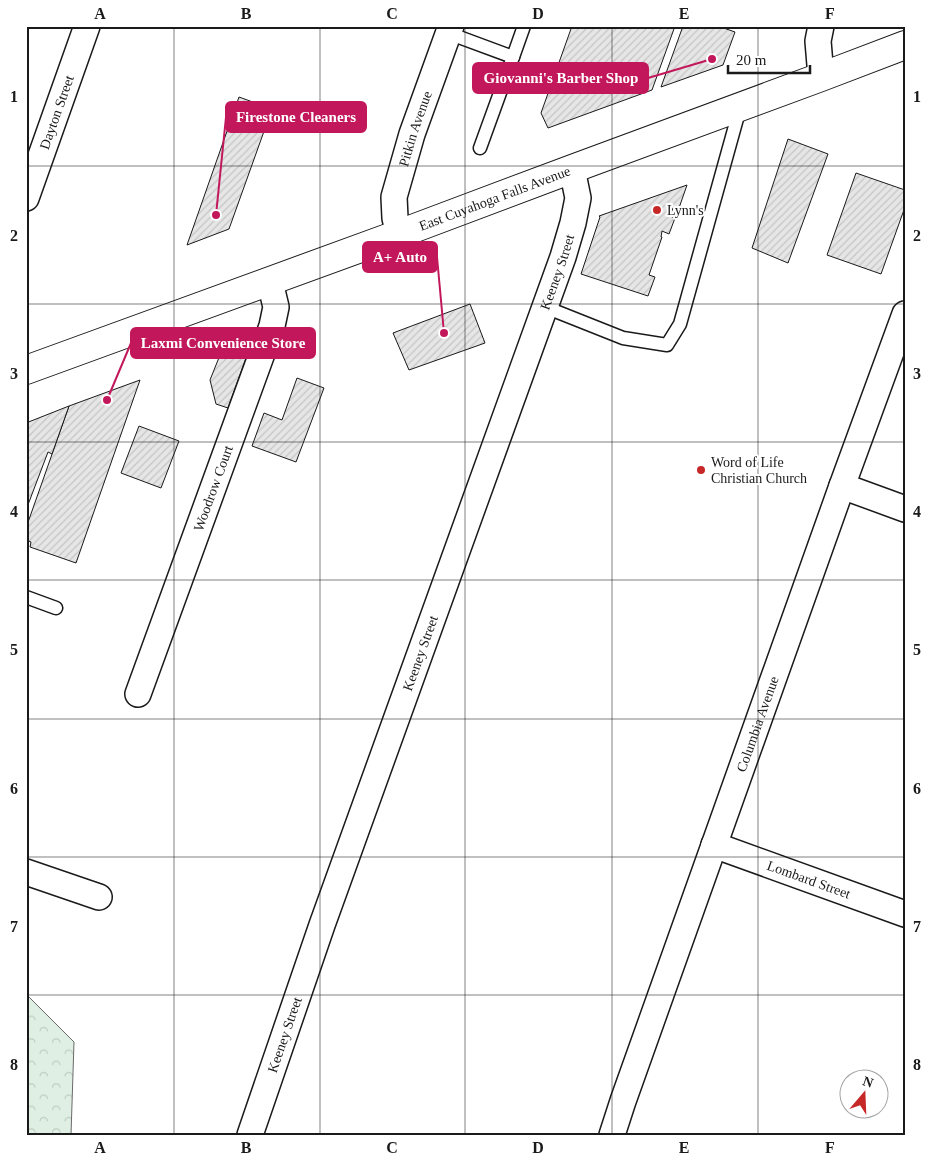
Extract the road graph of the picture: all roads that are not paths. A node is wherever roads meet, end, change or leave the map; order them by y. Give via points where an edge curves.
1 (87, 26) edge
2 (524, 26) edge
3 (821, 26) edge
4 (449, 30) edge
5 (905, 45) edge
6 (513, 57) junction
7 (821, 77) junction
8 (741, 107) junction
9 (480, 148) dead end
10 (572, 169) junction
11 (26, 198) edge
12 (399, 234) junction
13 (270, 282) junction
14 (545, 307) junction
15 (905, 314) edge
16 (26, 370) edge
17 (842, 486) junction
18 (905, 509) edge
19 (26, 597) edge
20 (56, 608) dead end
21 (138, 694) dead end
22 (714, 845) junction
23 (26, 872) edge
24 (99, 896) dead end
25 (905, 914) edge
26 (250, 1135) edge
27 (612, 1135) edge

1 - 11 street, Dayton Street
2 - 6 lane
3 - 7 street via 818,41
4 - 6 lane
4 - 12 street, Pitkin Avenue via 412,134 394,198 394,218
5 - 7 street, East Cuyahoga Falls Avenue
6 - 9 lane
7 - 8 street, East Cuyahoga Falls Avenue
8 - 10 street, East Cuyahoga Falls Avenue
8 - 14 lane via 680,324 667,345 623,338
10 - 12 street, East Cuyahoga Falls Avenue
10 - 14 street, Keeney Street via 578,198 574,223
12 - 13 street, East Cuyahoga Falls Avenue
13 - 16 street, East Cuyahoga Falls Avenue
13 - 21 street, Woodrow Court via 276,307 271,330
14 - 26 street, Keeney Street via 325,916
15 - 17 street, Columbia Avenue
17 - 18 street
17 - 22 street, Columbia Avenue
19 - 20 lane
22 - 25 street, Lombard Street
22 - 27 street, Columbia Avenue
23 - 24 street

